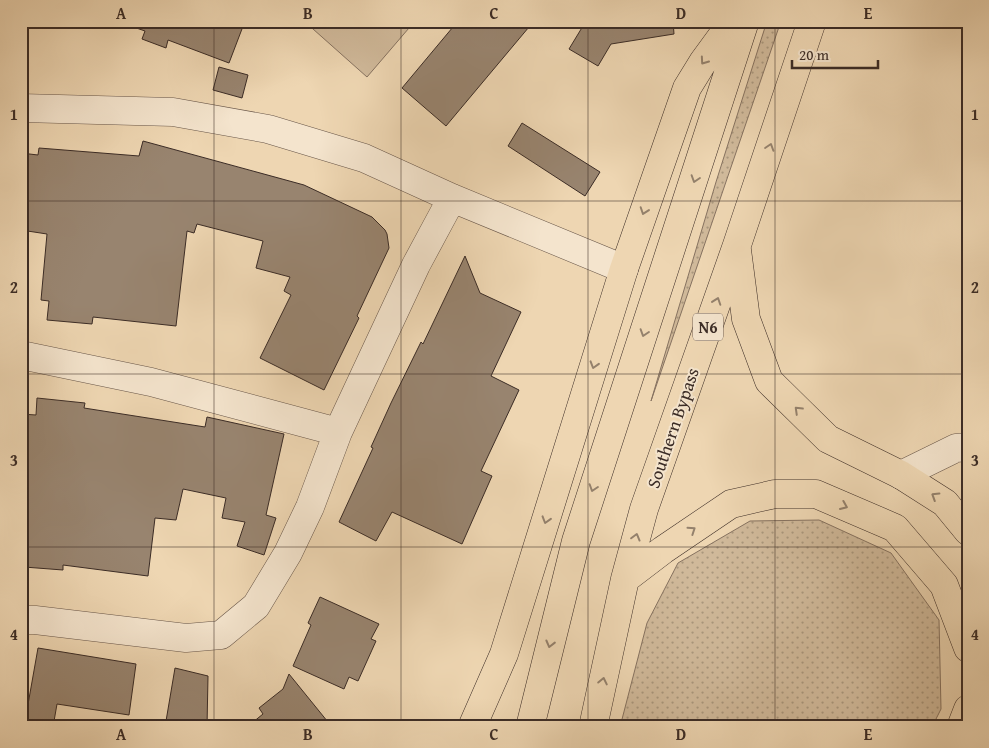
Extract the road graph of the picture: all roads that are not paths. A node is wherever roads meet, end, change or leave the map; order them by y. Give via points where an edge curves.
1 (733, 21) edge
2 (745, 21) edge
3 (812, 21) edge
4 (21, 108) edge
5 (452, 198) junction
6 (737, 245) junction
7 (624, 269) junction
8 (21, 355) edge
9 (338, 432) junction
10 (968, 447) edge
11 (901, 476) junction
12 (968, 531) edge
13 (625, 579) junction
14 (21, 620) edge
15 (968, 648) edge
16 (968, 710) edge
17 (472, 727) edge
18 (530, 727) edge
19 (593, 727) edge
20 (961, 727) edge

1 -> 7 highway via 687,88
2 -> 18 highway via 576,541
6 -> 3 highway, Southern Bypass / N6
4 - 5 street via 173,112 268,129 364,158
5 - 7 street
5 - 9 street via 416,265
11 -> 6 highway via 828,439 768,381 746,319
13 -> 6 highway, Southern Bypass / N6 via 644,509
7 -> 17 highway via 504,654
8 - 9 street via 151,382
9 - 14 street via 310,507 288,553 256,606 221,635 186,638
10 - 11 street via 956,448
12 -> 11 highway via 945,503
13 -> 15 highway via 731,504 775,494 816,494 895,528 944,585
19 -> 13 highway, Southern Bypass / N6
16 - 20 highway

